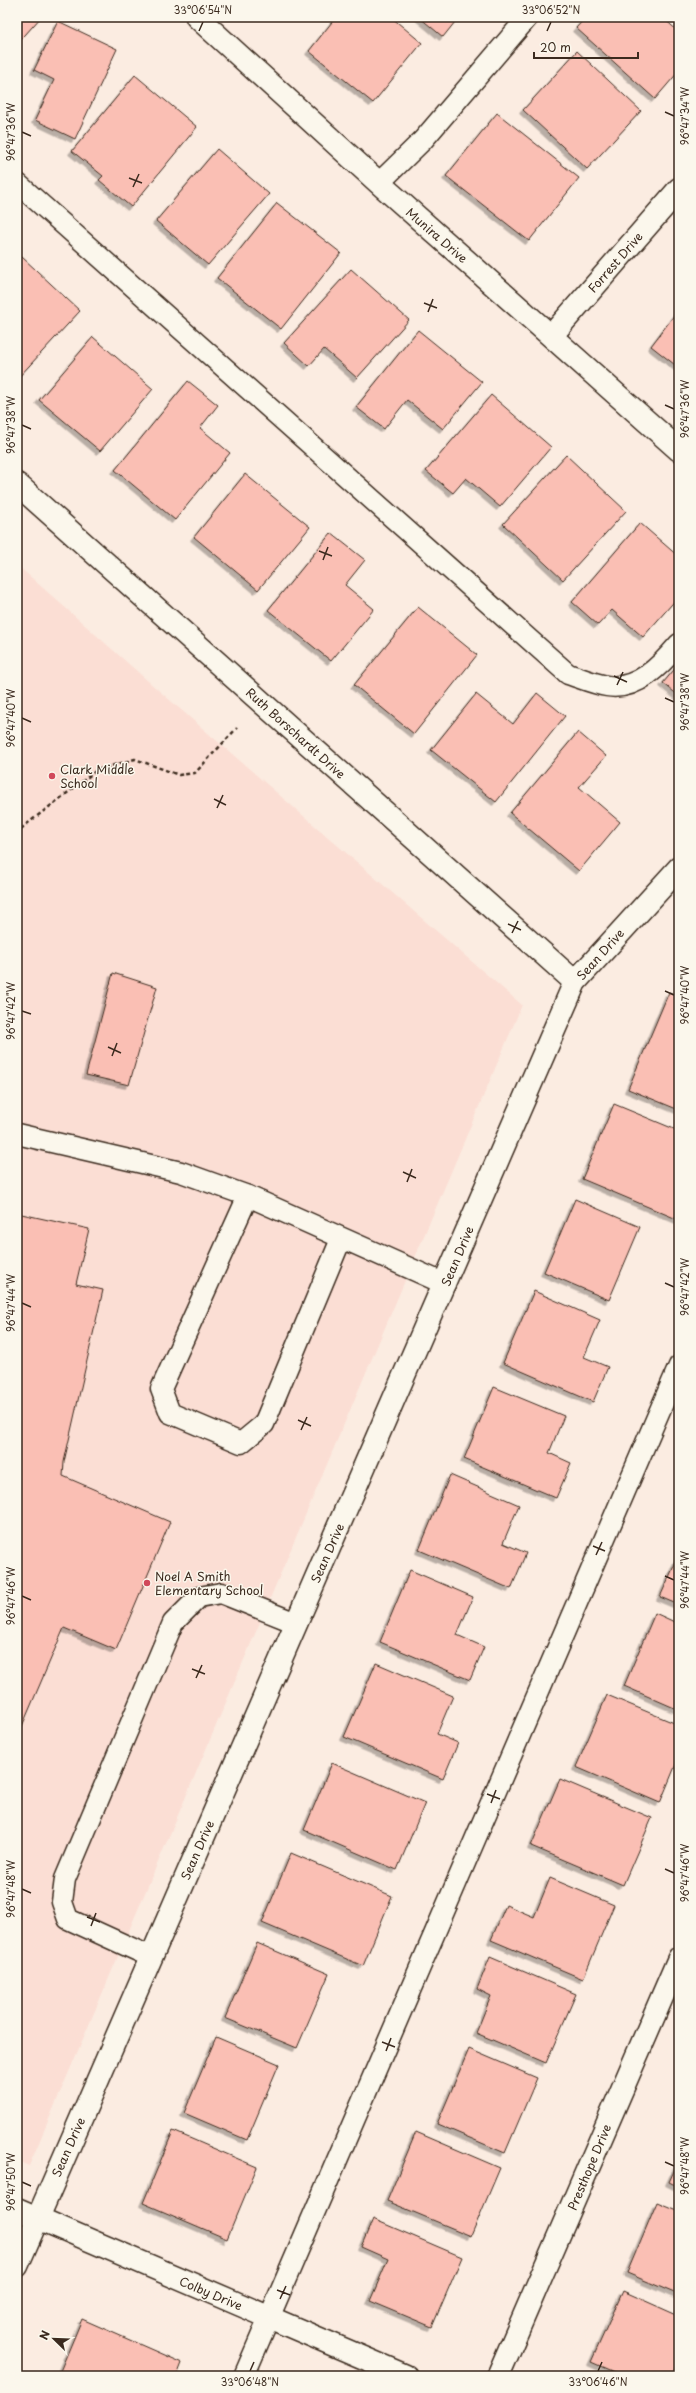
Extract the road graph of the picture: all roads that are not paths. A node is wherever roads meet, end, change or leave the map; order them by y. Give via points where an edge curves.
1 (528, 17) edge
2 (207, 20) edge
3 (17, 183) edge
4 (379, 183) junction
5 (679, 189) edge
6 (552, 335) junction
7 (679, 450) edge
8 (17, 484) edge
9 (679, 644) edge
10 (679, 868) edge
11 (575, 982) junction
12 (17, 1134) edge
13 (248, 1196) junction
14 (341, 1239) junction
15 (444, 1284) junction
16 (679, 1366) edge
17 (296, 1623) junction
18 (151, 1957) junction
19 (679, 1958) edge
20 (17, 2209) edge
21 (37, 2218) junction
22 (17, 2266) edge
23 (270, 2318) junction
24 (244, 2376) edge
25 (406, 2376) edge
26 (498, 2376) edge

1 - 4 lane via 423,140
2 - 4 street, Munira Drive
3 - 9 lane via 568,674 607,686 627,686 646,676
4 - 6 street, Munira Drive
5 - 6 street, Forrest Drive
6 - 7 street, Munira Drive
8 - 11 street, Ruth Borschardt Drive
10 - 11 street, Sean Drive
11 - 15 street, Sean Drive
12 - 13 lane via 181,1172
13 - 14 lane
13 - 14 lane via 161,1389 170,1413 241,1443 264,1424
14 - 15 lane
15 - 17 street, Sean Drive
16 - 23 lane
17 - 18 street, Sean Drive
17 - 18 lane via 221,1594 199,1596 173,1623 66,1879 62,1902 68,1919
18 - 21 street, Sean Drive
19 - 26 street, Presthope Drive
20 - 21 street, Colby Drive
21 - 22 street, Sean Drive
21 - 23 street, Colby Drive
23 - 24 lane
23 - 25 street, Colby Drive

